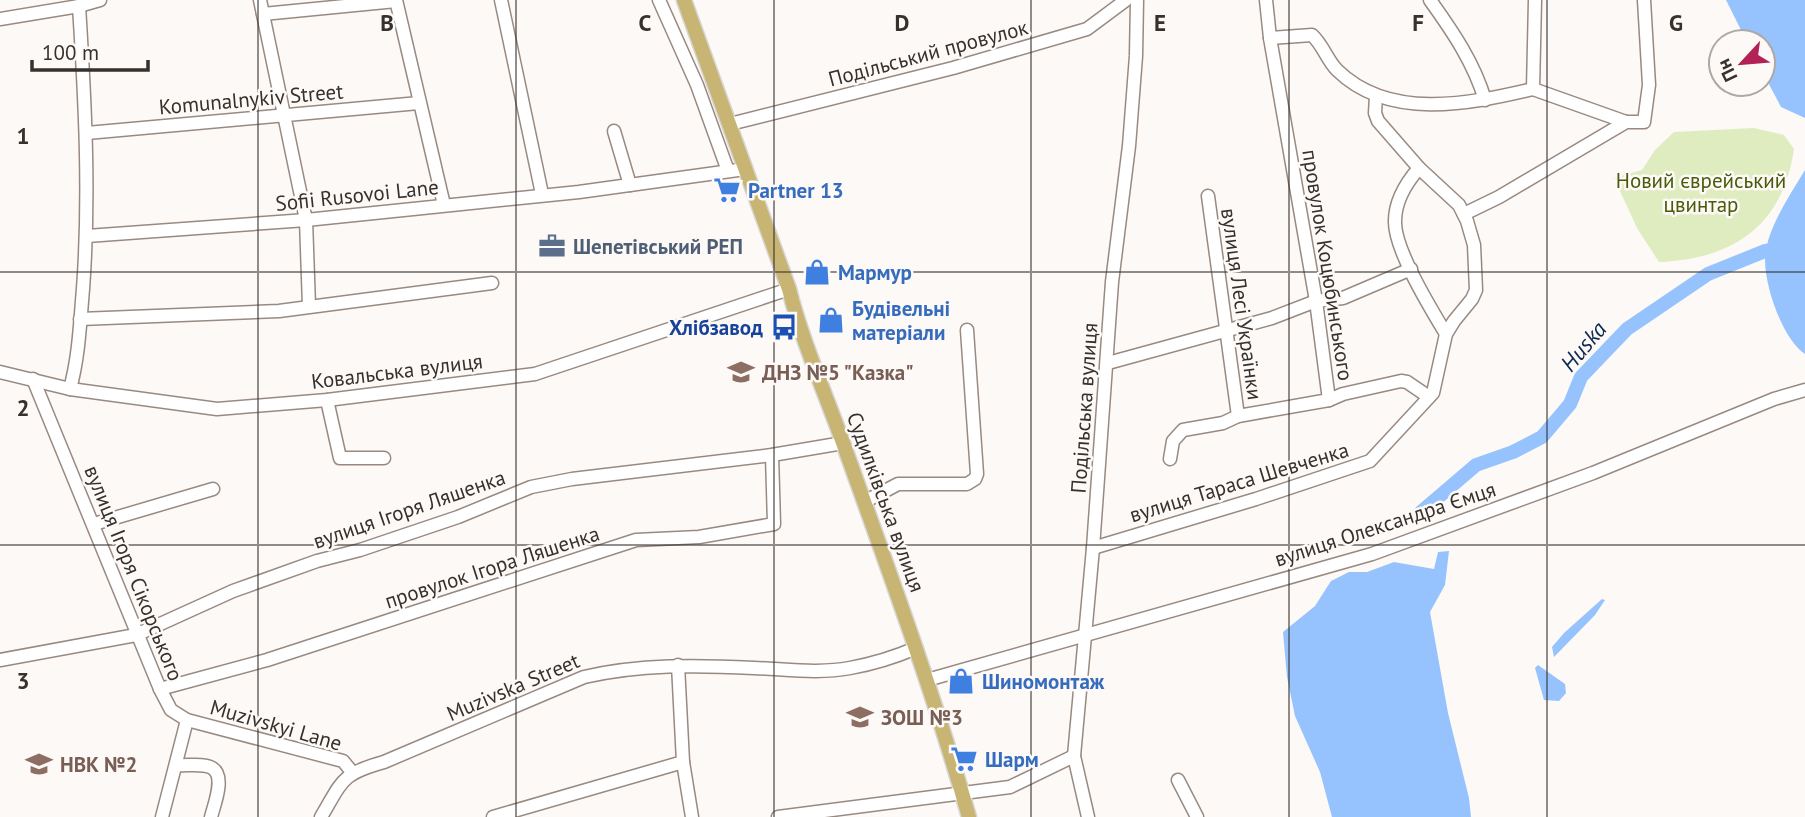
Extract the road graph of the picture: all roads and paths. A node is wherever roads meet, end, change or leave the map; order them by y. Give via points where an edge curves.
1 (100, 0) edge
2 (260, 0) edge
3 (501, 0) edge
4 (659, 0) edge
5 (684, 0) edge
6 (1126, 0) edge
7 (1137, 0) edge
8 (1266, 0) edge
9 (1430, 0) edge
10 (1535, 0) edge
11 (1644, 0) edge
12 (396, 1) edge
13 (79, 6) junction
14 (263, 14) junction
15 (0, 19) edge
16 (1270, 38) junction
17 (1532, 89) junction
18 (1376, 96) junction
19 (1485, 100) junction
20 (419, 103) junction
21 (284, 116) junction
22 (1626, 122) junction
23 (730, 124) junction
24 (614, 131) dead end
25 (87, 133) junction
26 (1419, 168) junction
27 (745, 169) junction
28 (728, 171) junction
29 (630, 185) junction
30 (542, 194) junction
31 (1208, 196) dead end
32 (444, 205) junction
33 (1464, 214) junction
34 (306, 220) junction
35 (87, 236) junction
36 (1411, 269) junction
37 (492, 283) dead end
38 (789, 289) junction
39 (1316, 301) junction
40 (309, 306) junction
41 (80, 319) junction
42 (967, 330) dead end
43 (1227, 331) junction
44 (1446, 334) junction
45 (1108, 363) junction
46 (0, 372) edge
47 (33, 379) junction
48 (70, 389) junction
49 (1805, 390) edge
50 (1429, 397) junction
51 (327, 400) junction
52 (1329, 400) junction
53 (1238, 416) junction
54 (843, 443) junction
55 (772, 455) junction
56 (384, 458) dead end
57 (1170, 459) dead end
58 (213, 489) dead end
59 (864, 502) junction
60 (94, 524) junction
61 (1093, 548) junction
62 (136, 635) junction
63 (1084, 636) junction
64 (916, 648) junction
65 (0, 660) edge
66 (678, 666) junction
67 (927, 680) junction
68 (160, 689) junction
69 (187, 720) junction
70 (1074, 755) junction
71 (683, 762) junction
72 (177, 765) junction
73 (352, 772) junction
74 (1178, 780) dead end
75 (962, 795) junction
76 (162, 817) edge
77 (211, 817) edge
78 (321, 817) edge
79 (492, 817) edge
80 (692, 817) edge
81 (778, 817) edge
82 (969, 817) edge
83 (1088, 817) edge
84 (1197, 817) edge

1 - 13 street
2 - 14 street
3 - 30 street
4 - 28 street
5 - 23 main road, Судилківська вулиця
6 - 23 street, Подільський провулок via 1087,29
7 - 45 street, Подільська вулиця via 1132,107 1112,282
8 - 16 street, провулок Коцюбинського
9 - 19 street via 1479,78
10 - 17 street
11 - 22 street via 1649,85 1644,122
12 - 14 street
12 - 20 street
13 - 15 street
13 - 25 street
14 - 21 street
16 - 18 street via 1312,36 1336,69
16 - 39 street, провулок Коцюбинського
17 - 19 street
17 - 22 street
18 - 19 street via 1411,104
18 - 26 street via 1378,121
20 - 21 street, Komunalnykiv Street
20 - 32 street
21 - 25 street, Komunalnykiv Street
21 - 34 street
22 - 33 street
23 - 27 main road, Судилківська вулиця
24 - 29 street
25 - 35 street
26 - 33 street
26 - 36 street via 1405,185 1395,218
27 - 28 street, Sofii Rusovoi Lane
27 - 38 main road, Судилківська вулиця
28 - 29 street, Sofii Rusovoi Lane
29 - 30 street, Sofii Rusovoi Lane
30 - 32 street, Sofii Rusovoi Lane
31 - 43 street, вулиця Лесі Українки
32 - 34 street, Sofii Rusovoi Lane
33 - 44 street, вулиця Тараса Шевченка via 1474,245 1476,290
34 - 35 street, Sofii Rusovoi Lane
34 - 40 street
35 - 41 street
36 - 39 street via 1343,298
36 - 44 street
37 - 40 street
38 - 51 street, Ковальська вулиця via 535,374
38 - 54 main road, Судилківська вулиця
39 - 43 street
39 - 52 street, провулок Коцюбинського
40 - 41 street
41 - 48 street
42 - 59 street via 975,479 967,484 898,484
43 - 45 street
43 - 53 street, вулиця Лесі Українки
44 - 50 street, вулиця Тараса Шевченка via 1437,381
45 - 61 street, Подільська вулиця
46 - 47 street, Ковальська вулиця
47 - 48 street, Ковальська вулиця
47 - 60 street, вулиця Ігоря Сікорського
48 - 51 street, Ковальська вулиця via 217,409
49 - 63 street, вулиця Олександра Ємця via 1372,554
50 - 52 street via 1401,381
50 - 61 street, вулиця Тараса Шевченка via 1370,461
51 - 56 street via 340,458
52 - 53 street, провулок Коцюбинського
53 - 57 street, провулок Коцюбинського via 1179,432 1172,441
54 - 55 street, вулиця Ігоря Ляшенка
54 - 59 main road, Судилківська вулиця
55 - 62 street, вулиця Ігоря Ляшенка via 531,487 458,517 233,591
55 - 68 street, провулок Ігора Ляшенка via 774,524 699,537 636,540 267,660
58 - 60 street
59 - 64 main road, Судилківська вулиця
60 - 62 street, вулиця Ігоря Сікорського
61 - 63 street, Подільська вулиця
62 - 65 street, вулиця Ігоря Ляшенка
62 - 68 street, вулиця Ігоря Сікорського
63 - 67 street, вулиця Олександра Ємця
63 - 70 street, Подільська вулиця
64 - 66 street, Muzivska Street via 848,668
64 - 67 main road, Судилківська вулиця
66 - 71 street
66 - 73 street, Muzivska Street via 616,670 569,681 490,718
67 - 75 main road, Судилківська вулиця
68 - 69 street, вулиця Ігоря Сікорського via 171,710
69 - 72 street
69 - 73 street, Muzivskyi Lane via 343,761
70 - 75 street via 1010,788
70 - 83 street, Подільська вулиця
71 - 79 street
71 - 80 street
72 - 76 street
72 - 77 street via 214,770 218,790
73 - 78 street
74 - 84 street
75 - 81 street
75 - 82 main road, Судилківська вулиця

